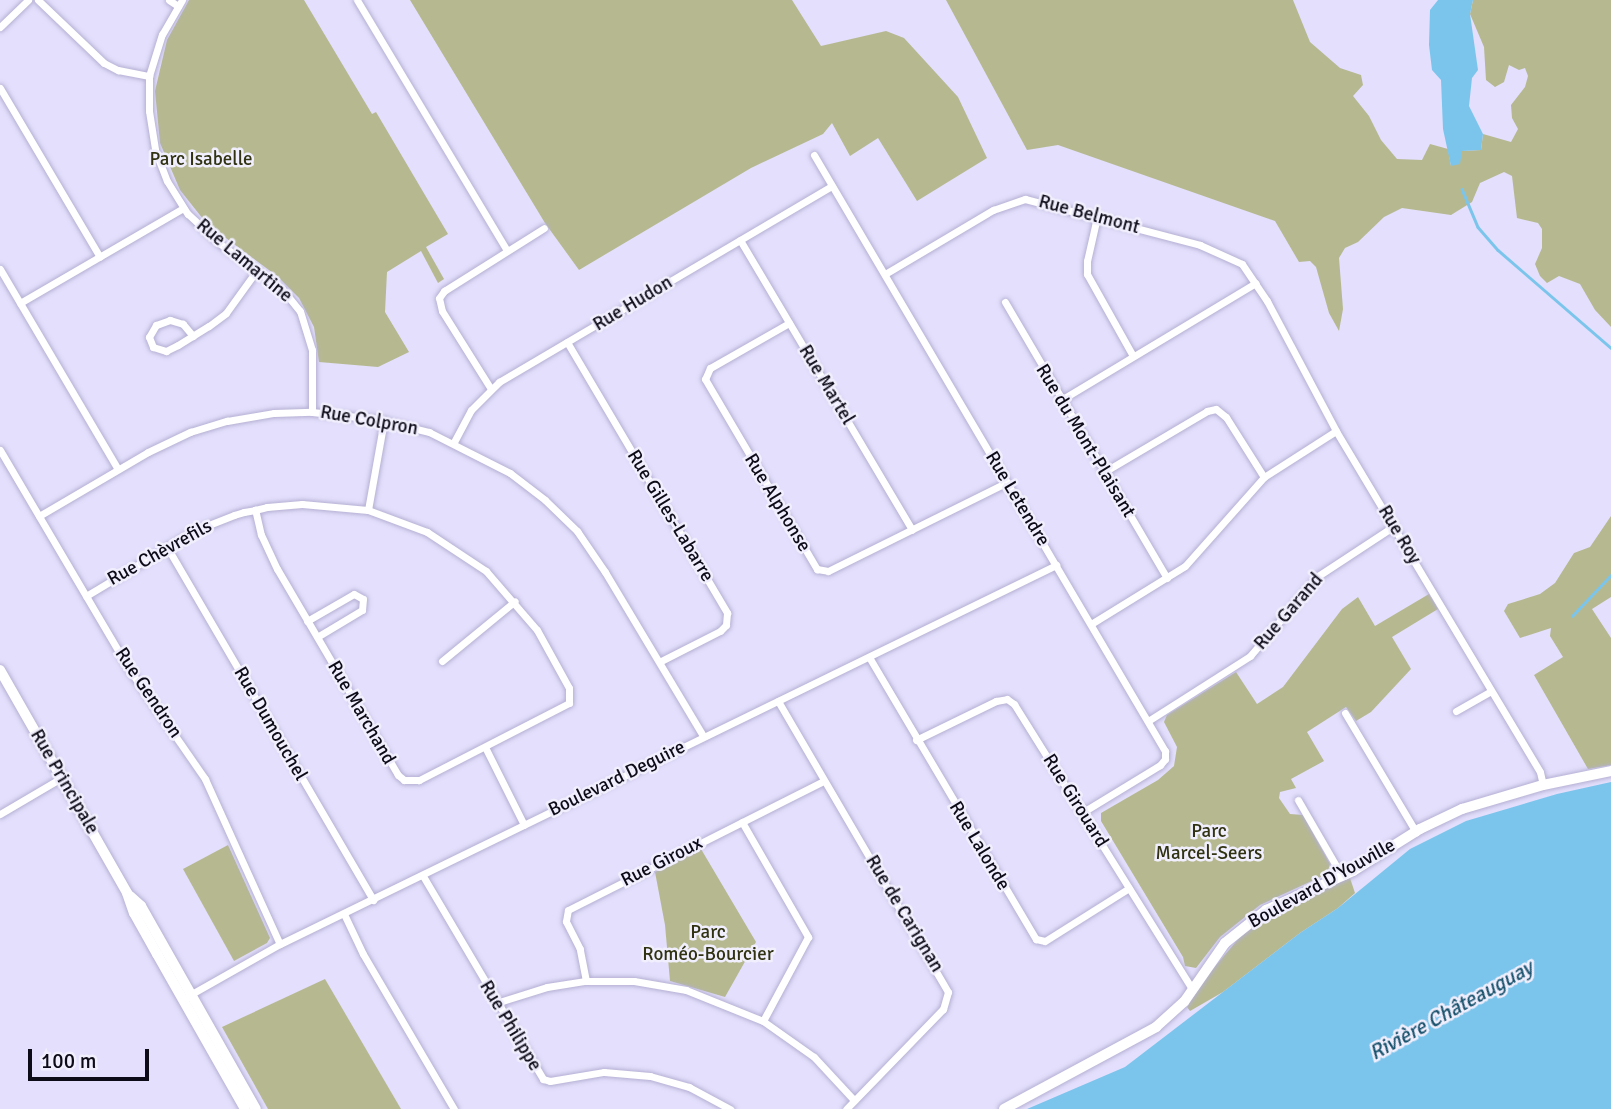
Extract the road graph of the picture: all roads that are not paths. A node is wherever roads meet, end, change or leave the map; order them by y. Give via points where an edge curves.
1 (28, 0) edge
2 (38, 0) edge
3 (169, 0) edge
4 (357, 0) edge
5 (180, 3) edge
6 (0, 27) edge
7 (149, 76) junction
8 (0, 88) edge
9 (814, 155) dead end
10 (832, 186) junction
11 (183, 208) junction
12 (1097, 217) junction
13 (544, 229) dead end
14 (740, 240) junction
15 (507, 251) junction
16 (100, 257) junction
17 (0, 269) edge
18 (257, 270) junction
19 (885, 274) junction
20 (1256, 283) junction
21 (20, 303) junction
22 (1004, 303) dead end
23 (789, 323) junction
24 (193, 335) junction
25 (567, 342) junction
26 (1133, 356) junction
27 (491, 389) junction
28 (1061, 400) junction
29 (312, 412) junction
30 (384, 420) junction
31 (1336, 431) junction
32 (454, 442) junction
33 (0, 450) edge
34 (118, 469) junction
35 (1104, 472) junction
36 (1264, 477) junction
37 (1007, 482) junction
38 (255, 510) junction
39 (368, 510) junction
40 (39, 516) junction
41 (1394, 526) junction
42 (912, 530) junction
43 (167, 547) junction
44 (1056, 565) junction
45 (1167, 578) junction
46 (86, 596) junction
47 (515, 601) junction
48 (307, 621) junction
49 (1091, 624) junction
50 (317, 637) junction
51 (869, 657) junction
52 (442, 661) dead end
53 (659, 662) junction
54 (0, 670) edge
55 (1491, 691) junction
56 (571, 695) joint
57 (778, 701) junction
58 (1456, 711) dead end
59 (1345, 713) dead end
60 (1148, 721) junction
61 (703, 736) junction
62 (916, 740) junction
63 (485, 747) junction
64 (1611, 771) edge
65 (61, 778) junction
66 (823, 781) junction
67 (1543, 785) junction
68 (1298, 800) dead end
69 (1083, 812) junction
70 (0, 814) edge
71 (742, 822) junction
72 (524, 825) junction
73 (1416, 832) junction
74 (423, 876) junction
75 (1342, 876) junction
76 (1129, 888) junction
77 (373, 900) junction
78 (344, 914) junction
79 (280, 944) junction
80 (586, 981) junction
81 (1192, 989) junction
82 (186, 997) junction
83 (496, 1003) junction
84 (763, 1021) junction
85 (854, 1100) junction
86 (718, 1106) edge
87 (245, 1109) edge
88 (256, 1109) edge
89 (453, 1109) edge
90 (730, 1109) edge
91 (846, 1109) edge
92 (1004, 1109) edge

1 - 6 street
2 - 7 street via 104,63
3 - 5 street
4 - 15 street
5 - 7 street, Rue Lamartine via 162,34
7 - 11 street, Rue Lamartine via 152,139 163,173
8 - 16 street
9 - 10 street, Rue Letendre
10 - 14 street, Rue Hudon
10 - 19 street, Rue Letendre
11 - 16 street
11 - 18 street, Rue Lamartine via 209,235
12 - 19 street, Rue Belmont via 1037,200 1013,201
12 - 20 street, Rue Belmont via 1221,252 1242,264
12 - 26 street via 1087,274
13 - 15 street
14 - 23 street, Rue Martel
14 - 25 street, Rue Hudon
15 - 27 street via 444,291 438,302
16 - 21 street
17 - 21 street
18 - 24 street via 226,313
18 - 29 street, Rue Lamartine via 289,296 307,326
19 - 37 street, Rue Letendre
20 - 26 street
20 - 31 street, Rue Roy
21 - 34 street
22 - 28 street, Rue du Mont-Plaisant
23 - 42 street, Rue Martel
23 - 42 street, Rue Alphonse via 710,368 705,379 814,567 822,572
24 - 24 street via 183,324 170,320 156,325 149,337 153,346 163,351
25 - 27 street, Rue Hudon
25 - 53 street, Rue Gilles-Labarre via 727,613 720,631
26 - 28 street
27 - 32 street, Rue Hudon via 471,410
28 - 35 street, Rue du Mont-Plaisant
29 - 30 street, Rue Colpron
29 - 34 street, Rue Colpron via 258,416 203,428
30 - 32 street, Rue Colpron
30 - 39 street
31 - 36 street
31 - 41 street, Rue Roy
32 - 53 street, Rue Colpron via 510,473 564,517 605,572
33 - 40 street, Rue Gendron
34 - 40 street, Rue Colpron
35 - 36 street via 1216,409 1226,416
35 - 45 street, Rue du Mont-Plaisant
36 - 45 street via 1197,556
37 - 42 street, Rue Alphonse
37 - 44 street, Rue Letendre
38 - 39 street, Rue Chèvrefils via 302,504
38 - 43 street, Rue Chèvrefils via 215,522
38 - 48 street, Rue Marchand via 267,550
39 - 47 street, Rue Chèvrefils via 450,544
40 - 46 street, Rue Gendron
41 - 55 street, Rue Roy
41 - 60 street, Rue Garand via 1318,576 1250,656
43 - 46 street, Rue Chèvrefils
43 - 77 street, Rue Dumouchel
44 - 49 street, Rue Letendre
44 - 51 street, Boulevard Deguire
45 - 49 street
46 - 79 street, Rue Gendron via 138,683 205,779
47 - 52 street
47 - 56 street, Rue Chèvrefils via 537,630
48 - 50 street, Rue Marchand
48 - 50 street via 354,594 363,599 362,610
49 - 60 street, Rue Letendre
50 - 63 street, Rue Marchand via 404,780 416,781
51 - 57 street, Boulevard Deguire
51 - 62 street, Rue Lalonde
53 - 61 street, Rue Colpron
54 - 65 street, Rue Principale
55 - 58 street
55 - 67 street, Rue Roy via 1540,772
56 - 63 street, Rue Marchand via 562,708
57 - 61 street, Boulevard Deguire
57 - 66 street, Rue de Carignan
59 - 73 street
60 - 69 street, Rue Letendre via 1166,753 1163,763
61 - 72 street, Boulevard Deguire
62 - 69 street, Rue Girouard via 991,702 1009,700
62 - 76 street, Rue Lalonde via 1035,939 1045,941
63 - 72 street
64 - 67 street, Boulevard D'Youville
65 - 70 street
65 - 82 street, Rue Principale via 134,913
66 - 71 street, Rue Giroux
66 - 85 street, Rue de Carignan via 948,992 943,1009
67 - 73 street, Boulevard D'Youville via 1469,807
68 - 75 street
69 - 76 street, Rue Girouard
71 - 80 street, Rue Giroux via 568,910 566,921 580,949
71 - 84 street via 808,937
72 - 74 street, Boulevard Deguire
73 - 75 street, Boulevard D'Youville
74 - 77 street, Boulevard Deguire
74 - 83 street, Rue Philippe
75 - 81 street, Boulevard D'Youville via 1251,920 1225,943
76 - 81 street, Rue Girouard
77 - 78 street, Boulevard Deguire
78 - 79 street, Boulevard Deguire
78 - 89 street
79 - 82 street, Boulevard Deguire
80 - 83 street
80 - 84 street via 634,981 675,988
81 - 92 street, Boulevard D'Youville via 1172,1014 1148,1032
82 - 87 street, Rue Principale
82 - 88 street, Rue Principale
83 - 86 street, Rue Philippe via 545,1080 604,1072 632,1074 689,1087
84 - 85 street via 814,1057
85 - 91 street, Rue de Carignan
86 - 90 street, Rue Philippe

